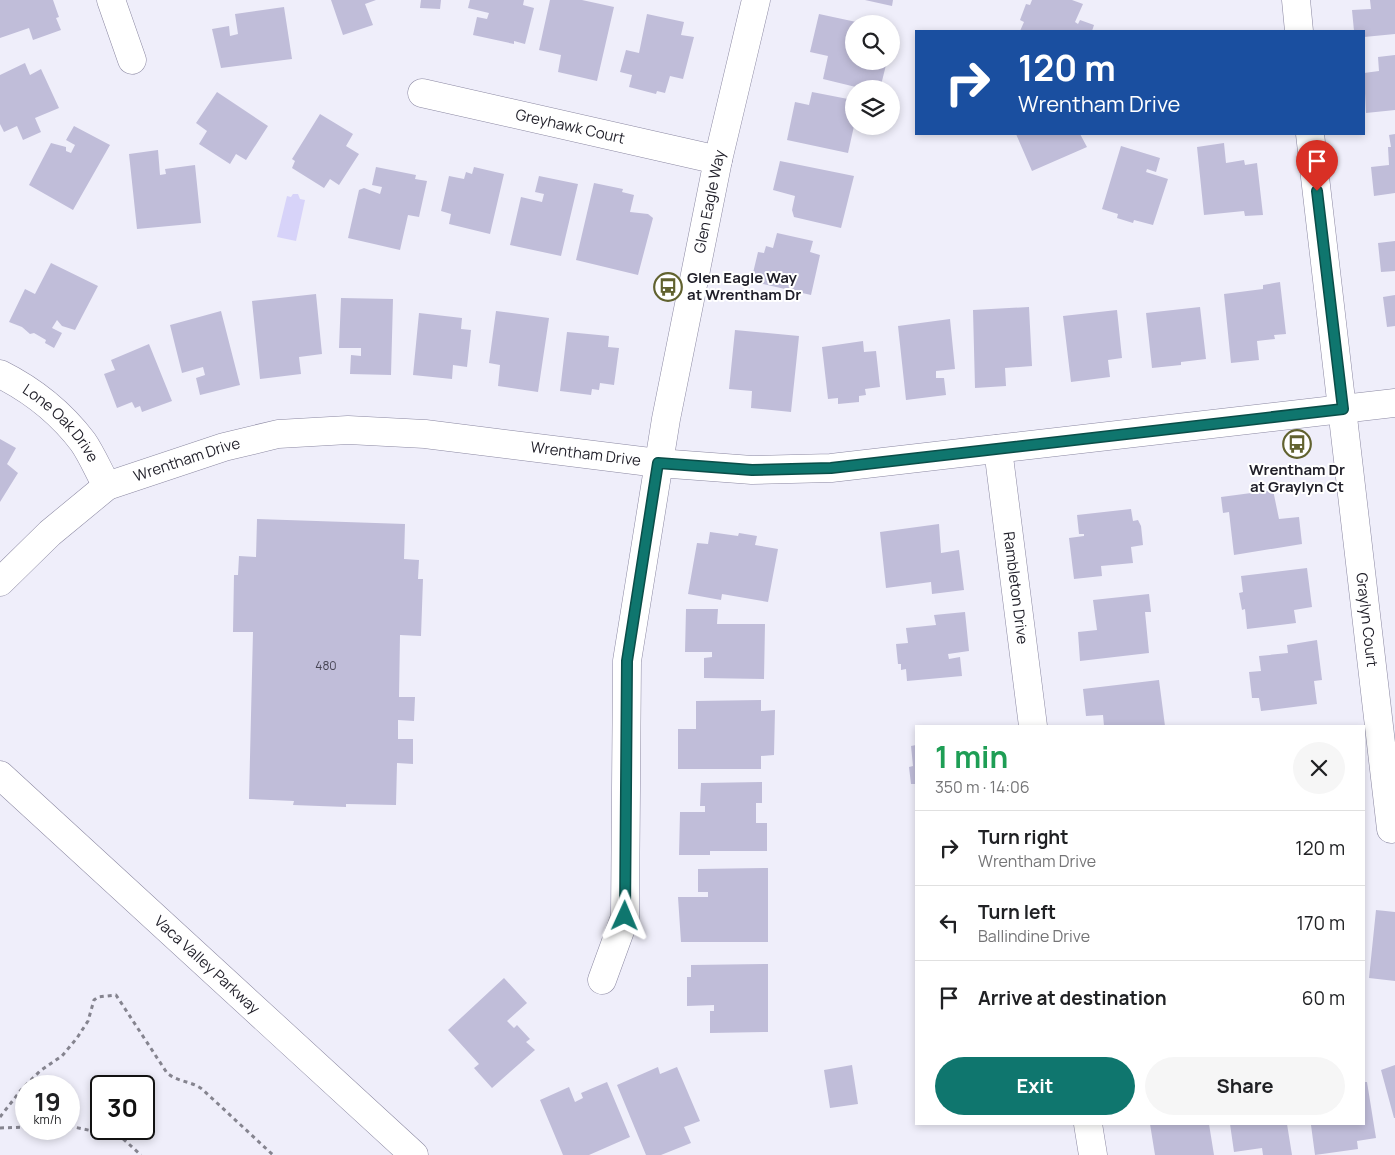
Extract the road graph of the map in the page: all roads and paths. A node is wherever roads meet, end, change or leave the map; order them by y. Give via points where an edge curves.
1 (112, 0) edge
2 (756, 0) edge
3 (1296, 0) edge
4 (1299, 30) edge
5 (132, 60) dead end
6 (422, 93) dead end
7 (1310, 135) edge
8 (718, 160) junction
9 (0, 374) edge
10 (1395, 403) edge
11 (1343, 409) junction
12 (998, 449) junction
13 (658, 463) junction
14 (106, 486) junction
15 (0, 582) edge
16 (1033, 725) edge
17 (0, 774) edge
18 (1391, 829) dead end
19 (602, 980) dead end
20 (0, 1117) edge
21 (1088, 1125) edge
22 (15, 1127) edge
23 (0, 1128) edge
24 (80, 1128) edge
25 (141, 1155) edge
26 (273, 1155) edge
27 (414, 1155) edge
28 (1092, 1155) edge

1 - 5 street
2 - 8 street, Glen Eagle Way
3 - 4 street
6 - 8 street, Greyhawk Court
7 - 11 street, Graylyn Court
8 - 13 street, Glen Eagle Way
9 - 14 street, Lone Oak Drive via 52,409 84,443
10 - 11 street, Wrentham Drive
11 - 12 street, Wrentham Drive
11 - 18 street, Graylyn Court
12 - 13 street, Wrentham Drive via 831,468 752,470
12 - 16 street, Rambleton Drive
13 - 14 street, Wrentham Drive via 425,434 313,431 278,434 224,447
13 - 19 street, Glen Eagle Way via 627,661 625,916
14 - 15 street, Wrentham Drive via 50,533
17 - 27 street, Vaca Valley Parkway
20 - 26 path via 21,1090 62,1056 78,1038 88,1021 94,1000 116,995 167,1073 174,1079 202,1089
21 - 28 street
22 - 23 path
24 - 25 path via 121,1137

